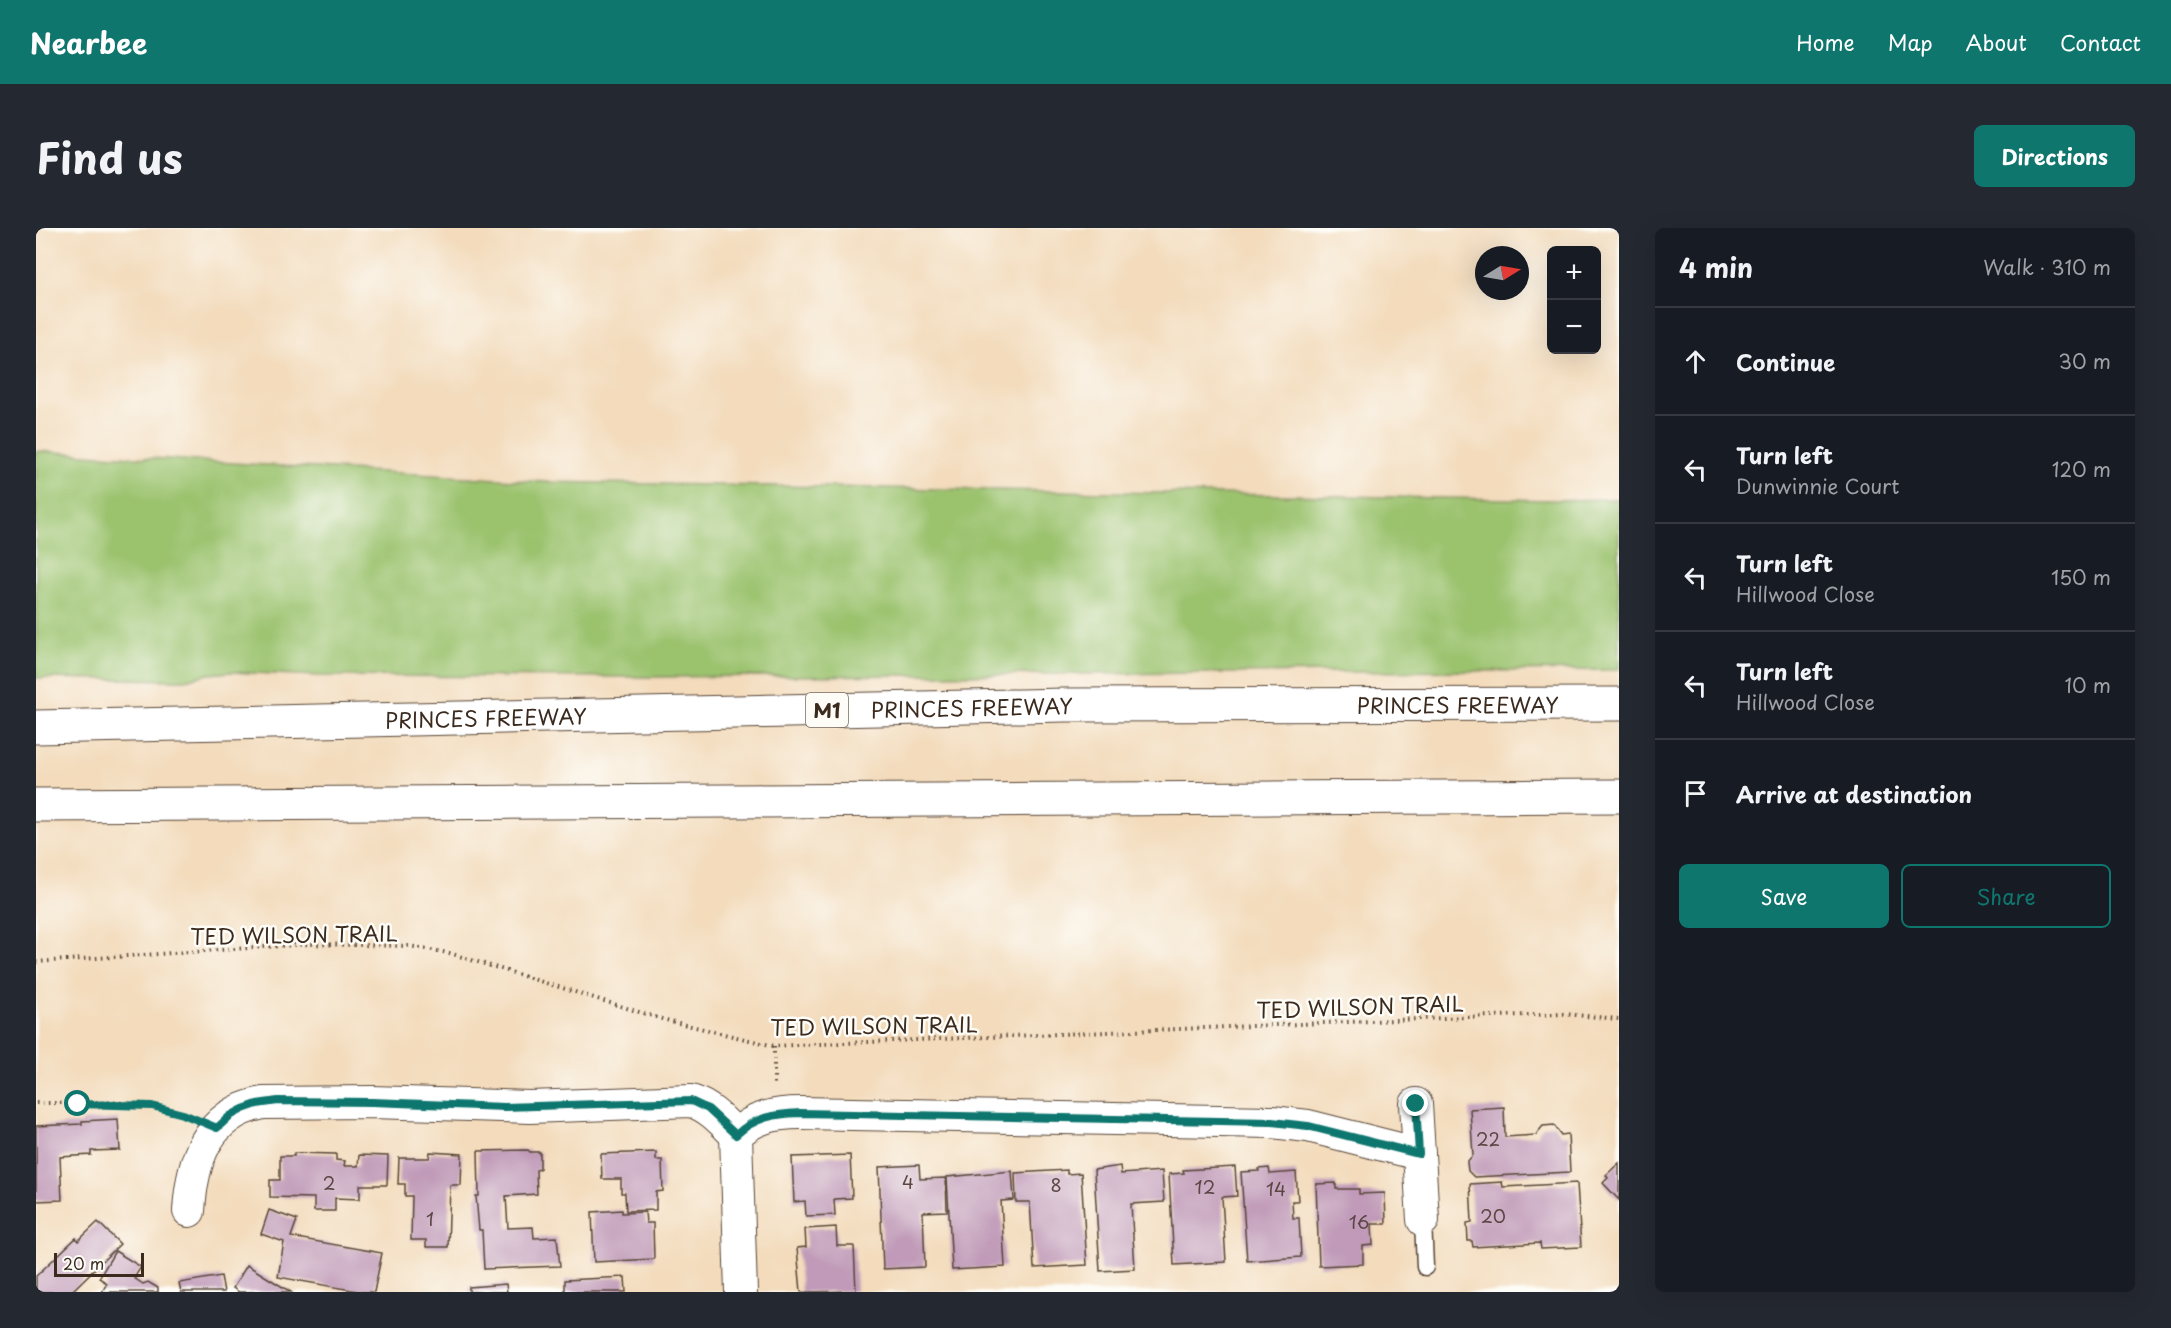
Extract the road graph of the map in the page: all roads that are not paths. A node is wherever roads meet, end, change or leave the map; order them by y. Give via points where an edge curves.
1 (1619, 704) edge
2 (36, 727) edge
3 (1619, 796) edge
4 (36, 805) edge
5 (1416, 1104) dead end
6 (736, 1135) junction
7 (1419, 1154) junction
8 (189, 1212) dead end
9 (1423, 1220) joint
10 (1425, 1267) dead end
11 (741, 1292) edge

1 - 2 highway, PRINCES FREEWAY / M1 via 1065,705
3 - 4 highway
5 - 7 street
6 - 7 street via 766,1117 800,1113 1272,1122 1308,1126
6 - 8 street via 708,1109 691,1101 494,1107 278,1101 243,1109 217,1128 197,1159
6 - 11 street
7 - 9 street
9 - 10 lane

